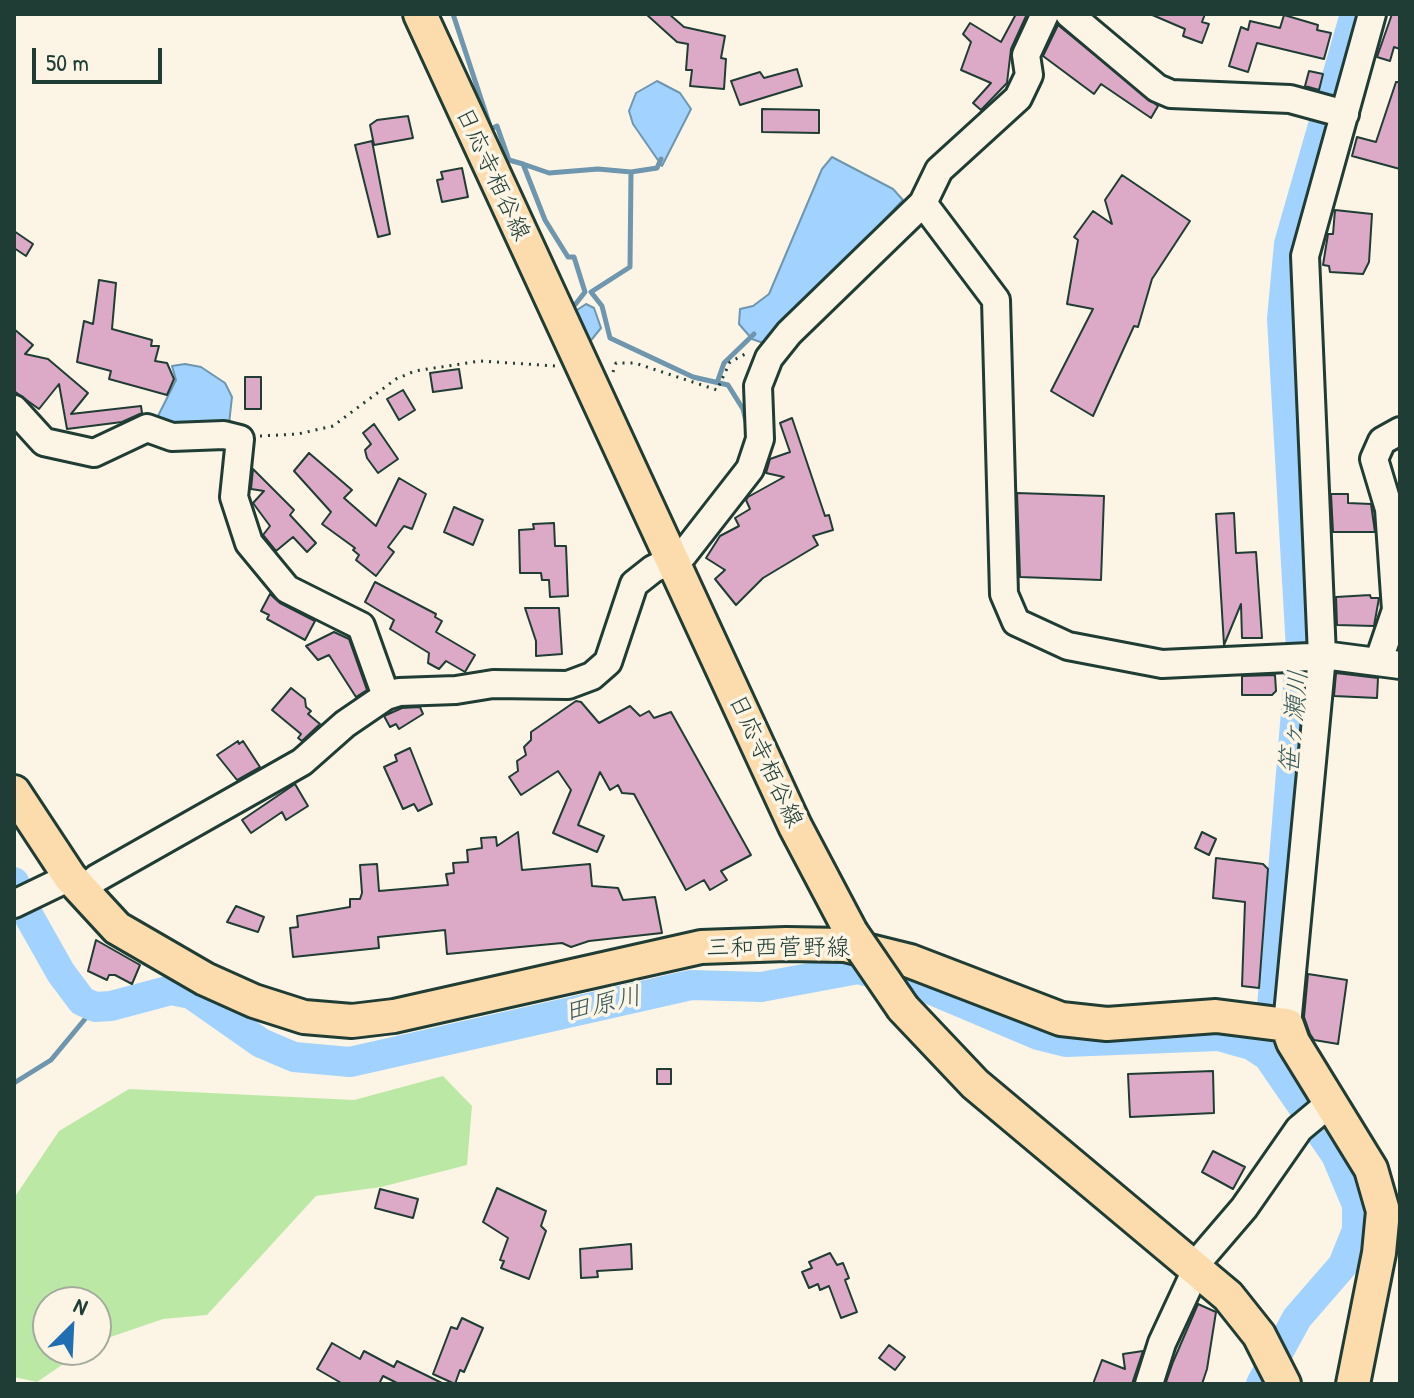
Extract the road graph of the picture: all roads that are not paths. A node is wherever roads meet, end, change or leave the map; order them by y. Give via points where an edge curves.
1 (420, 14) edge
2 (1045, 14) edge
3 (1069, 14) edge
4 (1372, 14) edge
5 (1334, 111) junction
6 (923, 203) junction
7 (14, 409) edge
8 (1400, 431) edge
9 (672, 561) junction
10 (1318, 657) junction
11 (1390, 662) edge
12 (386, 696) junction
13 (14, 792) edge
14 (75, 884) junction
15 (22, 901) edge
16 (1275, 1024) junction
17 (1326, 1106) junction
18 (1195, 1268) junction
19 (1284, 1382) edge
20 (1149, 1384) edge
21 (1353, 1384) edge

1 - 9 main road, 日応寺栢谷線
2 - 6 street via 1026,55 1029,75 1018,98 939,170
3 - 5 street via 1171,94 1290,99
4 - 5 street
5 - 10 street via 1305,256
6 - 9 street via 769,358 758,386 760,439 750,469 693,544
6 - 10 street via 996,300 1004,594 1016,622 1068,646 1162,664
7 - 12 street via 44,442 94,453 147,428 172,437 240,439 234,497 249,543 287,589 361,626
8 - 11 street via 1382,441 1374,459 1389,509 1396,610
9 - 12 street via 634,584 608,662 582,681
9 - 18 main road, 日応寺栢谷線, bridge via 795,826 851,932 903,1008 975,1084
10 - 11 street
10 - 16 street
12 - 14 street via 302,762 97,878
13 - 14 main road, 三和西菅野線
14 - 15 street
14 - 16 main road, 三和西菅野線 via 117,928 156,953 254,1001 304,1017 352,1021 394,1016 701,947 786,944 845,945 910,961 1061,1019 1107,1024 1216,1016
16 - 17 main road via 1293,1042
17 - 18 street via 1299,1129
17 - 21 main road via 1371,1169 1383,1211
18 - 19 main road, 日応寺栢谷線 via 1228,1296 1259,1335
18 - 20 street

